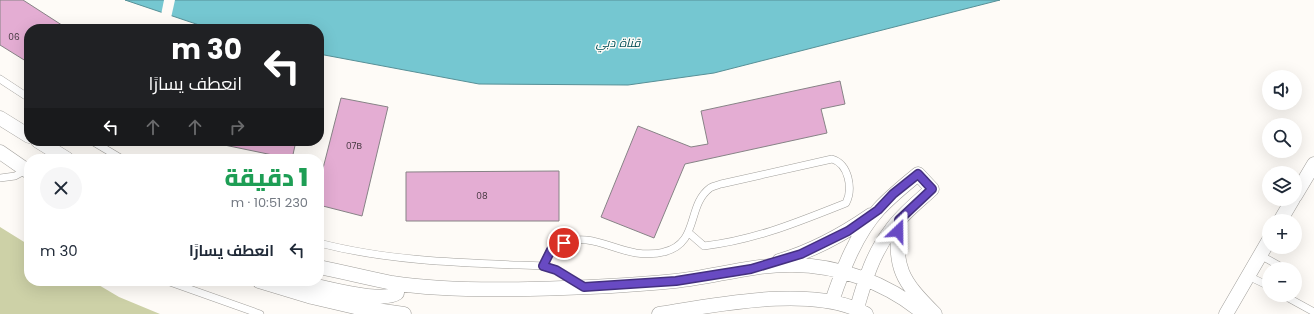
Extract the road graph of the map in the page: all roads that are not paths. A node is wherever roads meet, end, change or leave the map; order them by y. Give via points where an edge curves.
1 (0, 79) edge
2 (24, 95) edge
3 (0, 118) edge
4 (24, 133) edge
5 (46, 146) edge
6 (100, 146) edge
7 (0, 152) edge
8 (59, 154) edge
9 (114, 154) edge
10 (1314, 164) edge
11 (24, 168) edge
12 (24, 173) edge
13 (0, 178) edge
14 (1302, 184) edge
15 (878, 210) junction
16 (899, 220) junction
17 (689, 233) junction
18 (324, 244) edge
19 (1262, 252) edge
20 (1260, 255) junction
21 (1272, 262) edge
22 (543, 266) junction
23 (324, 269) edge
24 (751, 269) junction
25 (842, 272) junction
26 (1248, 276) junction
27 (865, 279) junction
28 (392, 283) junction
29 (1262, 283) edge
30 (181, 286) edge
31 (275, 286) edge
32 (319, 286) edge
33 (584, 287) junction
34 (1235, 300) junction
35 (832, 301) junction
36 (1296, 302) edge
37 (861, 311) edge
38 (1314, 312) edge
39 (260, 314) edge
40 (404, 314) edge
41 (659, 314) edge
42 (924, 314) edge
43 (935, 314) edge
44 (1226, 314) edge
45 (1230, 314) edge

1 - 2 lane
3 - 4 street
5 - 8 street
6 - 9 lane
7 - 11 street
10 - 14 street
12 - 13 lane
15 - 16 street via 918,174 932,189
15 - 24 street via 822,245
15 - 25 street via 857,242
16 - 27 street via 881,243
16 - 43 street via 897,257 901,272 916,295
17 - 17 lane via 702,196 710,188 832,159 844,168 849,186 846,203 768,233 726,243 704,246
17 - 22 lane via 679,246 663,253 636,253 605,243 578,240 564,243 551,250
18 - 22 lane via 354,251 436,261
19 - 20 street
20 - 21 lane
20 - 26 street
22 - 33 lane via 556,270
23 - 28 street
24 - 25 street via 788,265
24 - 33 street via 676,281
25 - 27 street
25 - 35 street
26 - 29 lane
26 - 34 street
27 - 37 street
27 - 42 street via 901,298
28 - 32 street via 397,288 397,293 384,297
28 - 33 street via 475,290
30 - 39 lane
31 - 40 street via 312,298
34 - 44 street
34 - 45 street
35 - 37 street
35 - 41 street via 806,298 758,301
36 - 38 lane

